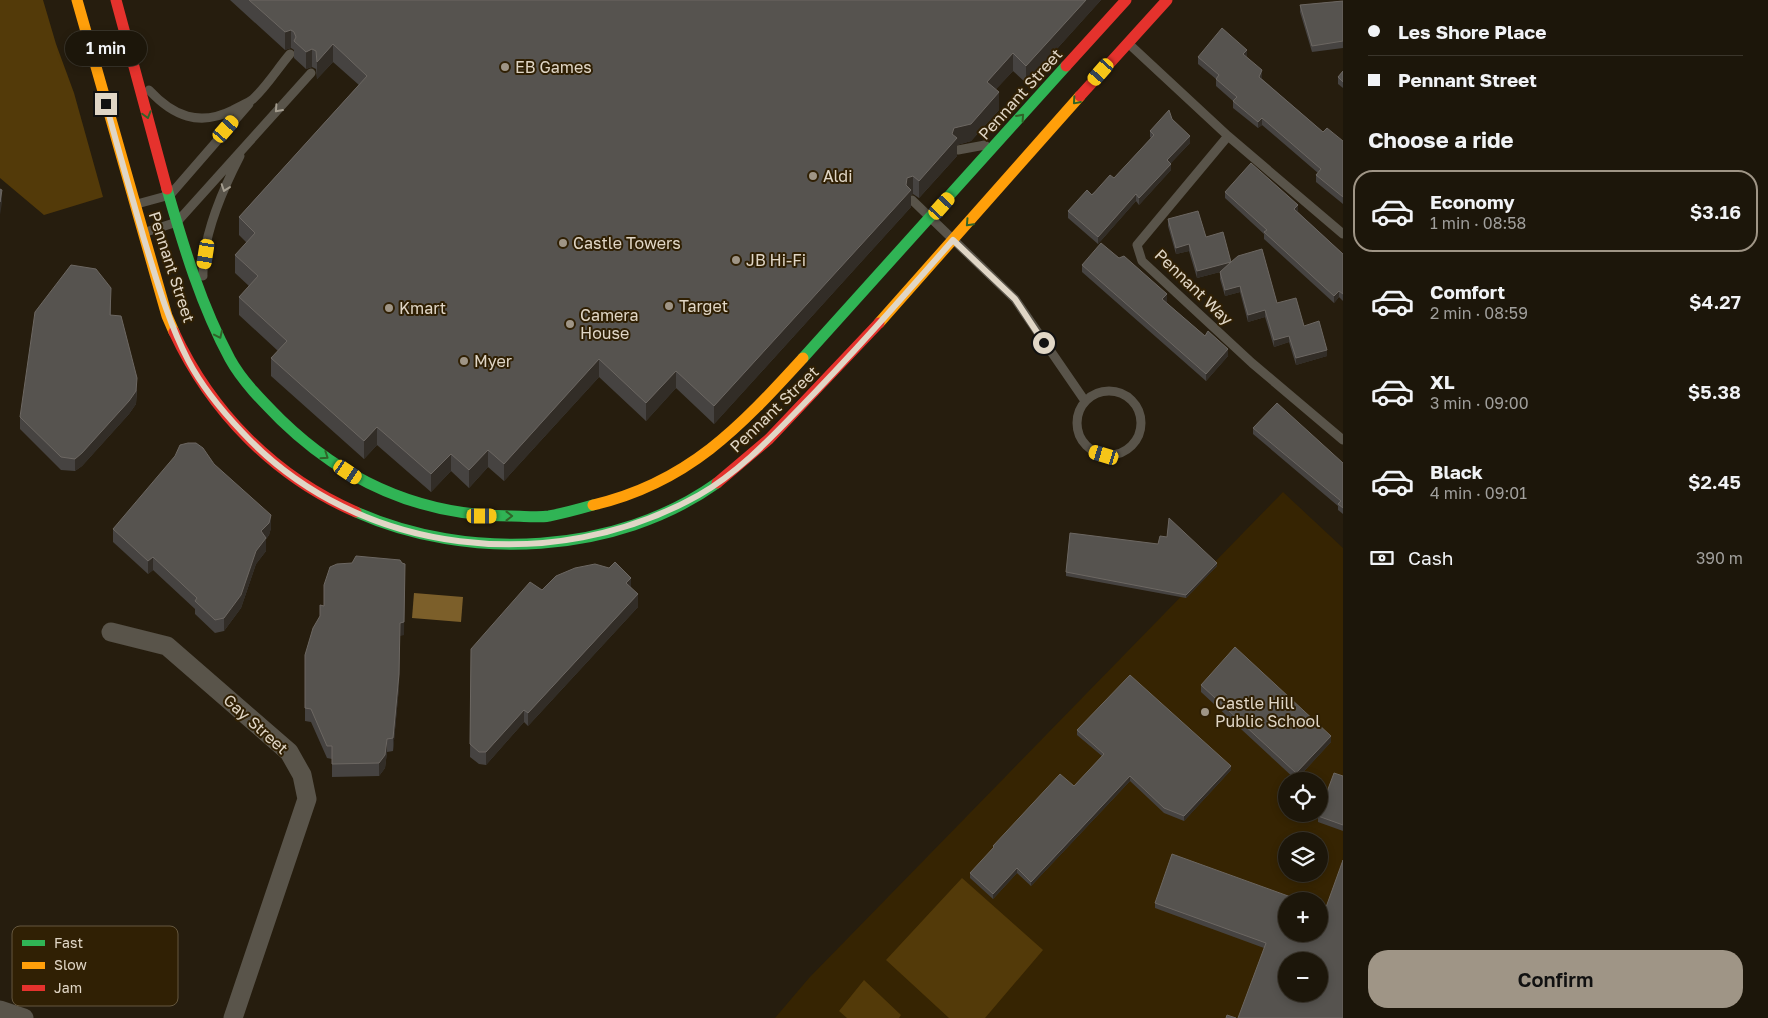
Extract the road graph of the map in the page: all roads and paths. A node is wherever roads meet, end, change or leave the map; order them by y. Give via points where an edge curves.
1 (77, 0) edge
2 (116, 0) edge
3 (1126, 0) edge
4 (1167, 0) edge
5 (1127, 42) junction
6 (290, 54) edge
7 (311, 73) edge
8 (135, 75) junction
9 (252, 100) junction
10 (1228, 136) junction
11 (1001, 140) junction
12 (246, 144) junction
13 (958, 150) edge
14 (170, 196) junction
15 (912, 200) edge
16 (135, 205) junction
17 (930, 219) junction
18 (177, 222) junction
19 (143, 233) junction
20 (1343, 234) edge
21 (953, 240) junction
22 (204, 304) junction
23 (1085, 401) junction
24 (1343, 440) edge
25 (111, 632) dead end
26 (0, 1010) edge
27 (24, 1018) edge
28 (233, 1018) edge

1 - 16 main road, Pennant Street
2 - 8 main road, Pennant Street
11 -> 3 main road, Pennant Street
4 - 5 main road, Pennant Street
5 - 10 lane
5 -> 21 main road, Pennant Street
6 - 9 lane
7 -> 12 lane
8 - 9 lane via 176,114 196,118 220,116
8 -> 14 main road, Pennant Street
9 - 14 lane
10 - 20 lane
10 - 24 lane, Pennant Way via 1137,245 1142,261 1252,363
11 - 13 lane
11 - 17 main road, Pennant Street
12 - 18 lane
12 -> 22 lane via 227,182 209,236 203,272
14 - 16 lane
14 - 18 main road, Pennant Street
15 - 17 lane
16 - 19 main road, Pennant Street
17 - 21 lane
22 -> 17 main road, Pennant Street via 231,361 264,403 303,441 363,482 427,507 482,516 548,516 616,500 678,473 720,443 752,414
18 - 19 lane
18 - 22 main road, Pennant Street
19 - 21 main road, Pennant Street via 167,316 189,362 218,407 262,454 310,490 374,522 419,534 480,543 527,545 572,541 649,518 700,494 757,452 838,370
21 - 23 lane via 1015,299
23 - 23 lane via 1094,394 1116,391 1135,404 1141,419 1139,436 1133,445 1124,451 1104,455 1086,446 1077,429 1079,409
25 - 28 street, Gay Street via 167,646 289,752 302,775 307,799
26 - 27 street

